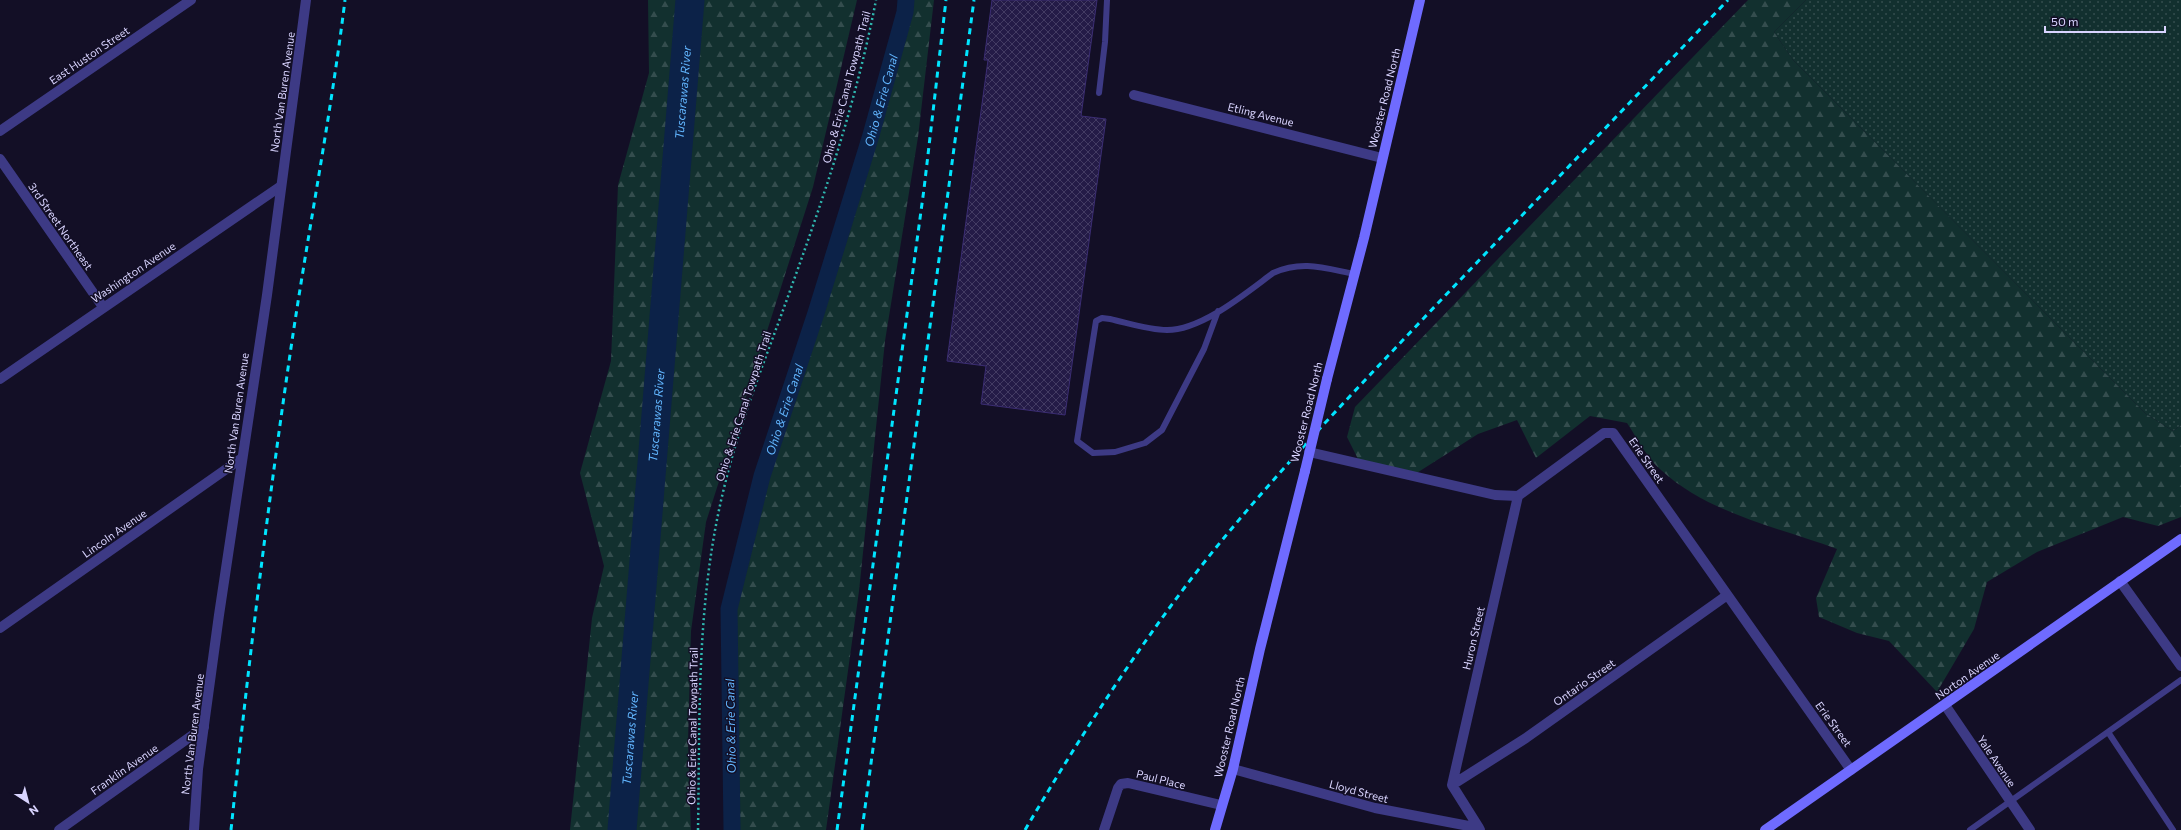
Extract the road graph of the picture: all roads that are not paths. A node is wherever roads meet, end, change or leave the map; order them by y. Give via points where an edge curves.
1 (191, 0) edge
2 (306, 0) edge
3 (1107, 0) edge
4 (1420, 0) edge
5 (1099, 93) dead end
6 (1134, 96) dead end
7 (0, 131) edge
8 (1382, 158) junction
9 (0, 159) edge
10 (281, 186) junction
11 (1354, 274) junction
12 (102, 307) junction
13 (1218, 311) junction
14 (0, 379) edge
15 (1309, 452) junction
16 (242, 458) junction
17 (1518, 496) junction
18 (2181, 539) edge
19 (2120, 581) junction
20 (1726, 596) junction
21 (0, 628) edge
22 (2181, 666) edge
23 (2181, 680) edge
24 (1945, 705) junction
25 (204, 727) junction
26 (2108, 732) junction
27 (1233, 769) junction
28 (1851, 770) junction
29 (1452, 785) junction
30 (2010, 802) junction
31 (1221, 804) junction
32 (1480, 829) edge
33 (58, 830) edge
34 (194, 830) edge
35 (1104, 830) edge
36 (1215, 830) edge
37 (1765, 830) edge
38 (1970, 830) edge
39 (2030, 830) edge
40 (2173, 830) edge

1 - 7 street, East Huston Street
2 - 10 street, North Van Buren Avenue
3 - 5 lane
4 - 8 main road, Wooster Road North
6 - 8 street, Etling Avenue
8 - 11 main road, Wooster Road North
9 - 12 street, 3rd Street Northeast
10 - 12 street, Washington Avenue
10 - 16 street, North Van Buren Avenue
11 - 13 lane via 1299,265 1286,267 1273,273
11 - 15 main road, Wooster Road North, bridge
12 - 14 street, Washington Avenue
13 - 13 lane via 1196,324 1179,329 1166,330 1102,318 1096,321 1078,441 1093,453 1115,452 1145,443 1162,430 1204,348
15 - 17 street via 1496,495
15 - 27 main road, Wooster Road North, bridge
16 - 21 street, Lincoln Avenue
16 - 25 street, North Van Buren Avenue
17 - 20 street, Erie Street via 1604,432 1613,433
17 - 29 street, Huron Street
18 - 19 main road, Norton Avenue
19 - 22 street
19 - 24 main road, Norton Avenue
20 - 28 street, Erie Street
20 - 29 street, Ontario Street via 1526,738
23 - 26 lane
24 - 28 main road, Norton Avenue
24 - 30 street, Yale Avenue
25 - 33 street, Franklin Avenue
25 - 34 street, North Van Buren Avenue
26 - 30 lane
26 - 40 lane
27 - 31 main road, Wooster Road North
27 - 32 street, Lloyd Street via 1375,808
28 - 37 main road, Norton Avenue
29 - 32 street
30 - 38 lane
30 - 39 street, Yale Avenue
31 - 35 street, Paul Place via 1128,783 1121,784
31 - 36 main road, Wooster Road North

